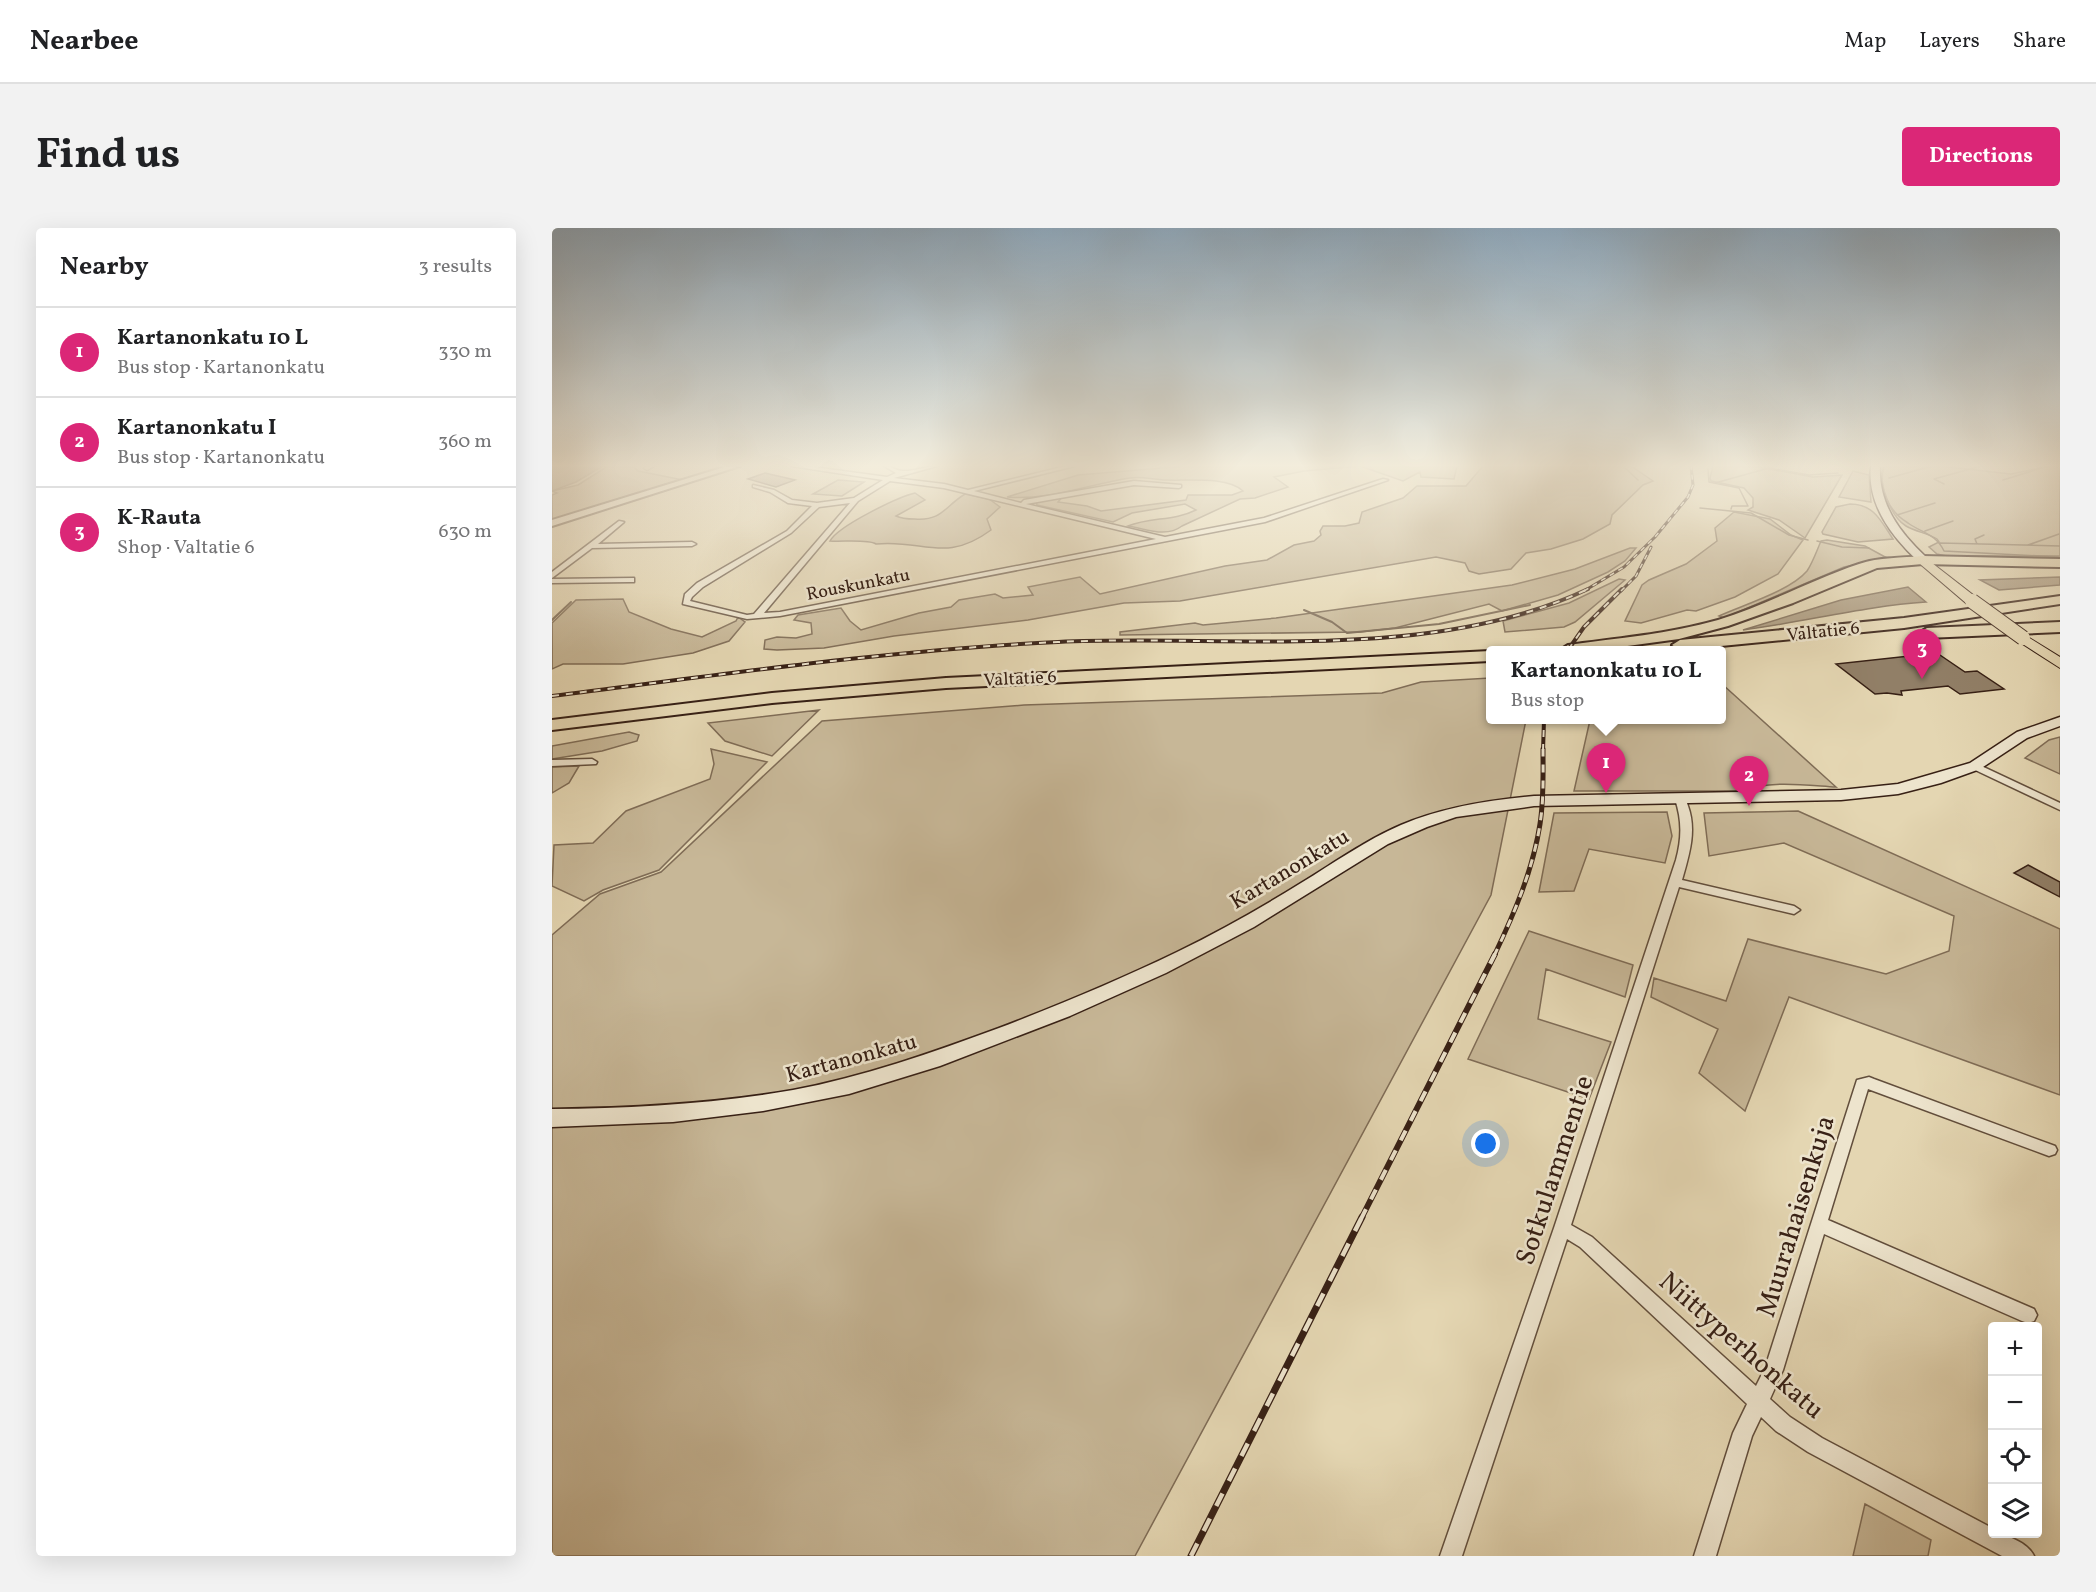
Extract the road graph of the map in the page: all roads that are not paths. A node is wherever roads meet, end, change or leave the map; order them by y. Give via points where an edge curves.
1 (614, 528) edge
2 (793, 528) edge
3 (832, 528) edge
4 (1124, 528) edge
5 (1222, 528) edge
6 (1895, 528) edge
7 (1165, 539) junction
8 (692, 544) dead end
9 (591, 546) junction
10 (1923, 560) junction
11 (2060, 563) edge
12 (552, 576) edge
13 (631, 580) dead end
14 (552, 582) edge
15 (2060, 600) edge
16 (2060, 609) edge
17 (756, 617) junction
18 (2060, 627) edge
19 (1856, 638) junction
20 (1604, 646) edge
21 (1656, 646) edge
22 (1726, 651) edge
23 (1486, 656) edge
24 (2060, 664) edge
25 (1486, 667) edge
26 (2060, 721) edge
27 (552, 725) edge
28 (552, 735) edge
29 (592, 762) dead end
30 (552, 763) edge
31 (1975, 766) junction
32 (1680, 799) junction
33 (2060, 807) edge
34 (1675, 882) junction
35 (1794, 910) dead end
36 (552, 1118) edge
37 (2049, 1150) dead end
38 (1820, 1224) junction
39 (1562, 1228) junction
40 (2028, 1315) dead end
41 (1758, 1402) junction
42 (1451, 1556) edge
43 (1705, 1556) edge
44 (2023, 1556) edge

1 - 9 street
2 - 17 street via 700,585 685,600 692,605
3 - 17 street
4 - 7 street
5 - 7 street, Rouskunkatu
6 - 10 main road
7 - 17 street, Rouskunkatu
8 - 9 street
9 - 12 street
10 - 11 highway
10 - 20 highway via 1864,567 1755,613 1701,629
10 - 24 main road, bridge via 1972,601
13 - 14 street
15 - 21 highway, Valtatie 6 via 1904,623
16 - 19 highway, Valtatie 6
18 - 19 highway
19 - 22 highway, Valtatie 6
23 - 27 highway, Valtatie 6 via 946,682
25 - 28 highway, Valtatie 6 via 1038,685 857,698
26 - 31 main road, Kartanonkatu via 2022,735
29 - 30 street
31 - 32 main road, Kartanonkatu via 1926,782 1870,793
31 - 33 street
32 - 34 street, Sotkulammentie via 1688,821 1688,838
32 - 36 main road, Kartanonkatu via 1504,804 1453,813 1408,828 1354,856 1283,902 1157,969 1034,1023 886,1076 750,1105
34 - 35 street
34 - 39 street, Sotkulammentie
37 - 38 street, Muurahaisenkuja via 1869,1083 1862,1084
38 - 40 street
38 - 41 street, Muurahaisenkuja via 1774,1370
39 - 41 street, Niittyperhonkatu via 1586,1242
39 - 42 street, Sotkulammentie
41 - 43 street, Muurahaisenkuja via 1743,1433
41 - 44 street, Niittyperhonkatu via 1815,1445

